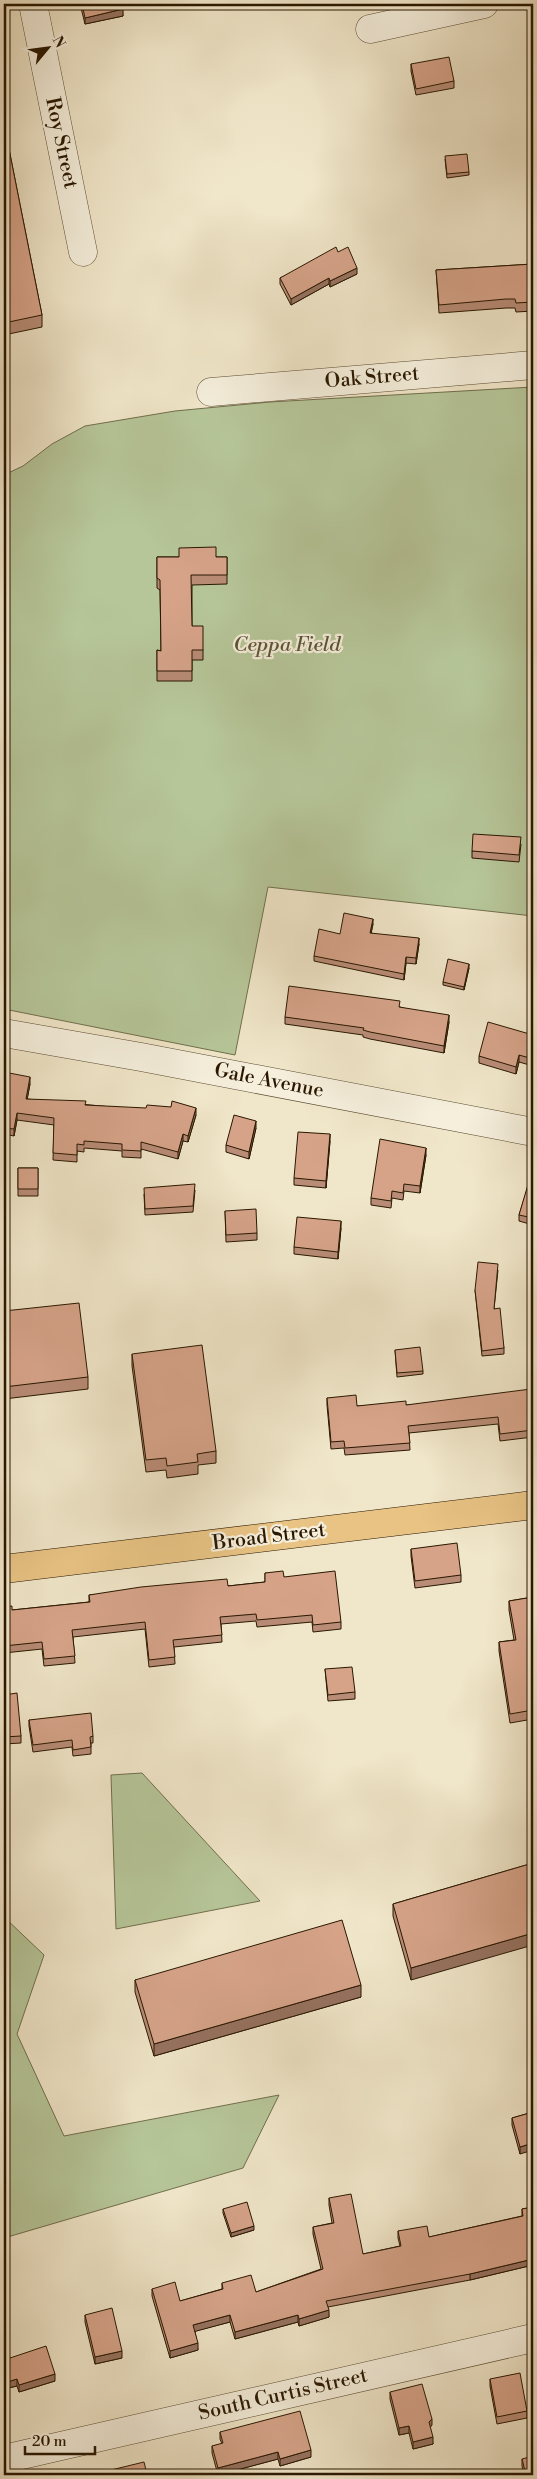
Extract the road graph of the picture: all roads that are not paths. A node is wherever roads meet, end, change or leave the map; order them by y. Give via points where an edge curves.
1 (32, 4) edge
2 (484, 4) edge
3 (370, 29) dead end
4 (84, 252) dead end
5 (533, 365) edge
6 (211, 392) dead end
7 (4, 1033) edge
8 (533, 1132) edge
9 (533, 1505) edge
10 (4, 1569) edge
11 (533, 2338) edge
12 (4, 2459) edge

1 - 4 street, Roy Street
2 - 3 street
5 - 6 street, Oak Street
7 - 8 street, Gale Avenue
9 - 10 main road, Broad Street
11 - 12 street, South Curtis Street

